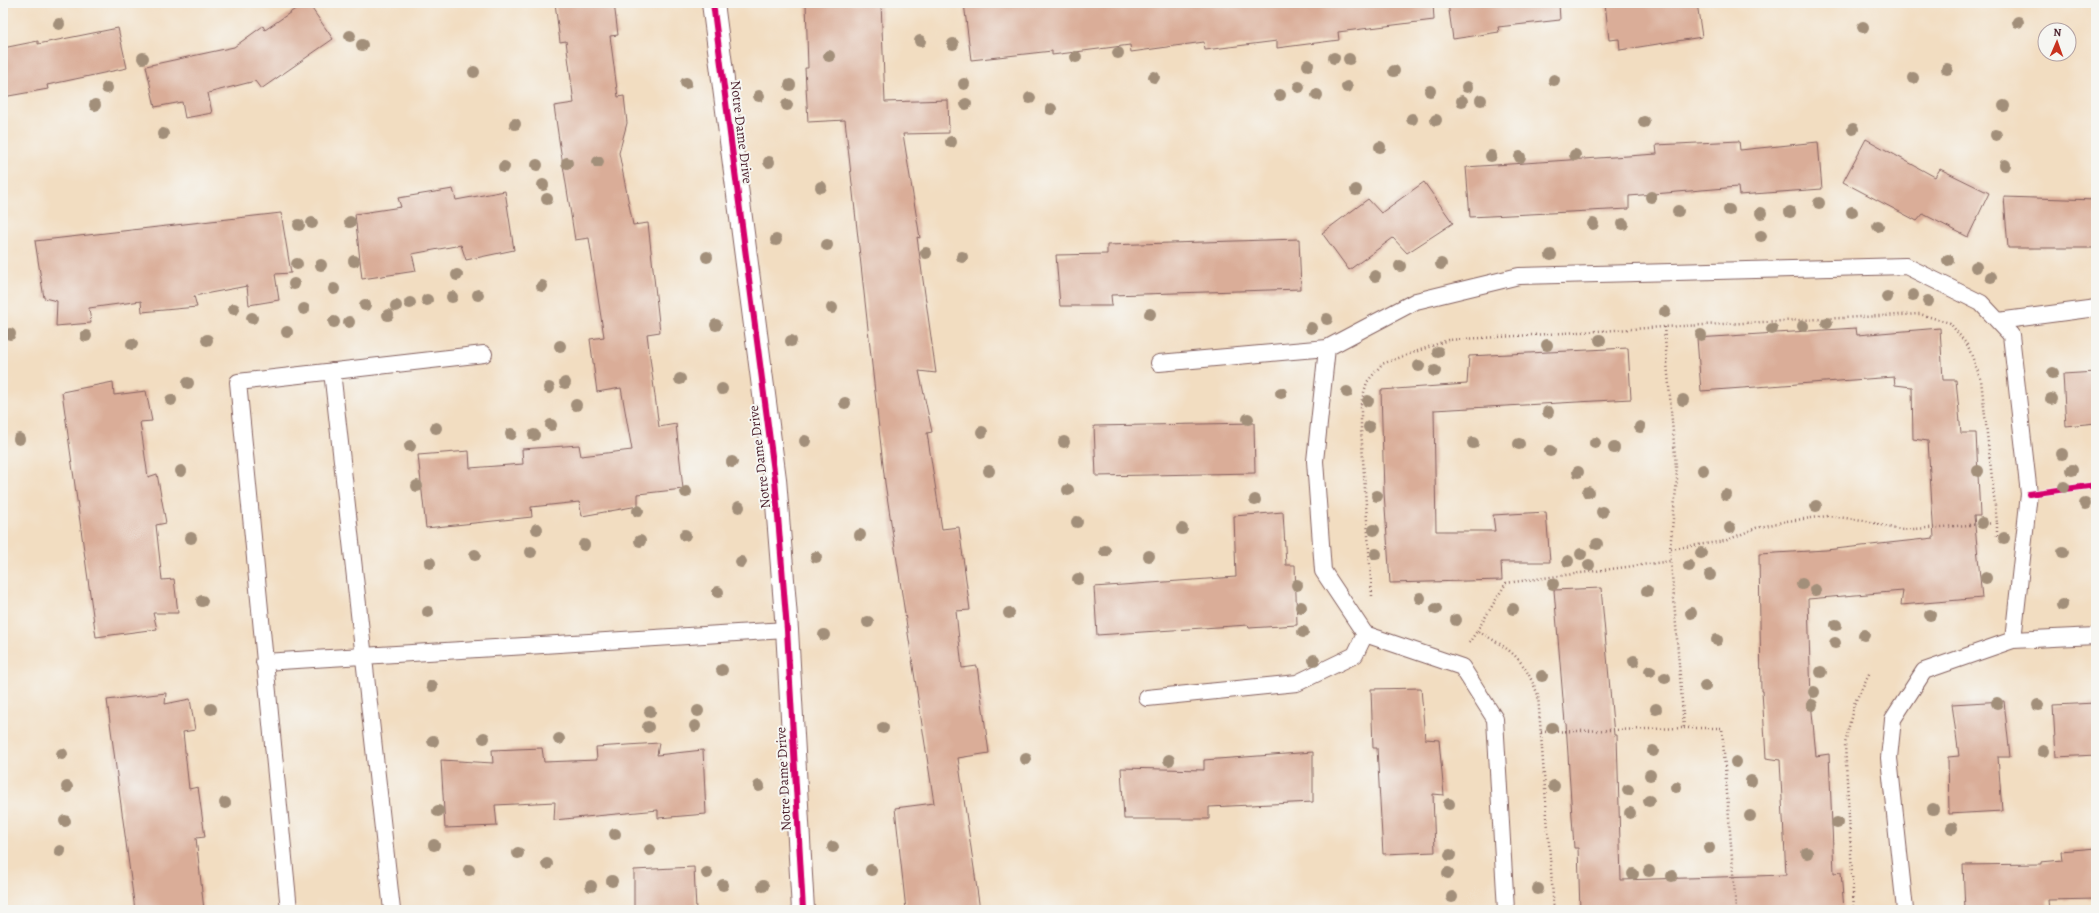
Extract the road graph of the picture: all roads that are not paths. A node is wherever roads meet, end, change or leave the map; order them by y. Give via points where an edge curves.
1 (713, 3) edge
2 (2096, 308) edge
3 (1998, 321) junction
4 (1327, 348) junction
5 (484, 354) dead end
6 (1158, 363) dead end
7 (332, 371) junction
8 (787, 630) junction
9 (1365, 634) junction
10 (2096, 636) edge
11 (2013, 640) junction
12 (364, 655) junction
13 (264, 662) junction
14 (1147, 698) dead end
15 (289, 910) edge
16 (392, 910) edge
17 (803, 910) edge
18 (1506, 910) edge
19 (1905, 910) edge

1 - 8 street, Notre Dame Drive via 775,479
2 - 3 lane
3 - 4 lane via 1981,303 1906,266 1519,276 1416,301
3 - 11 lane via 2011,335 2029,494
4 - 6 lane
4 - 9 lane via 1315,461 1323,572
5 - 7 lane
7 - 12 lane
7 - 13 lane via 238,382
8 - 12 lane
8 - 17 street, Notre Dame Drive
9 - 14 lane via 1355,656 1297,682
9 - 18 lane via 1462,667 1495,718
10 - 11 lane
11 - 19 lane via 1924,670 1893,720 1889,758
12 - 13 lane
12 - 16 lane
13 - 15 lane

